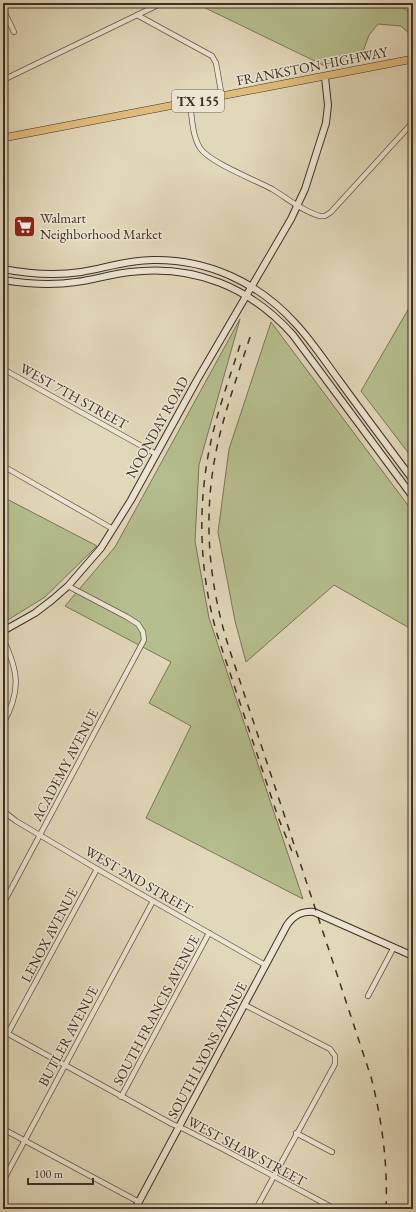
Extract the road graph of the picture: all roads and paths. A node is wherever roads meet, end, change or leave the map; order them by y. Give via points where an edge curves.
1 (11, 3) edge
2 (162, 3) edge
3 (3, 8) edge
4 (137, 15) junction
5 (14, 32) dead end
6 (413, 60) edge
7 (325, 77) junction
8 (3, 80) edge
9 (222, 97) junction
10 (190, 103) junction
11 (413, 122) edge
12 (3, 138) edge
13 (299, 205) junction
14 (119, 263) junction
15 (4, 269) edge
16 (122, 273) junction
17 (3, 280) edge
18 (251, 286) junction
19 (246, 295) junction
20 (3, 369) edge
21 (156, 454) junction
22 (3, 466) edge
23 (413, 480) edge
24 (413, 497) edge
25 (113, 528) junction
26 (68, 586) junction
27 (3, 632) edge
28 (3, 639) edge
29 (3, 724) edge
30 (3, 811) edge
31 (40, 835) junction
32 (97, 869) junction
33 (153, 901) junction
34 (3, 904) edge
35 (209, 933) junction
36 (394, 947) junction
37 (413, 956) edge
38 (266, 965) junction
39 (368, 996) dead end
40 (245, 1005) junction
41 (3, 1031) edge
42 (8, 1033) junction
43 (65, 1065) junction
44 (121, 1097) junction
45 (179, 1127) junction
46 (3, 1130) edge
47 (296, 1133) junction
48 (24, 1141) junction
49 (332, 1152) dead end
50 (273, 1177) junction
51 (3, 1181) edge
52 (139, 1202) junction
53 (135, 1209) edge
54 (256, 1209) edge
55 (334, 1209) edge

1 - 3 street
2 - 4 street
3 - 5 street
4 - 8 street
4 - 9 street via 212,56 216,63
6 - 7 main road, FRANKSTON HIGHWAY / TX 155
7 - 9 main road, FRANKSTON HIGHWAY / TX 155
7 - 13 street, NOONDAY ROAD via 328,105 326,123
9 - 10 main road, FRANKSTON HIGHWAY / TX 155
10 - 12 main road, FRANKSTON HIGHWAY / TX 155
10 - 13 street via 195,134 202,151
11 - 13 street via 329,214 320,216
13 - 18 street, NOONDAY ROAD
14 - 15 street via 62,274 35,274
14 - 16 street
14 - 18 street via 152,260 191,263 220,271
15 - 17 street
16 - 17 street via 57,284
16 - 19 street via 152,270 185,272 212,279
18 - 19 street, NOONDAY ROAD
18 - 23 street via 277,305 301,329
19 - 21 street, NOONDAY ROAD
19 - 24 street via 275,317 293,335
20 - 21 street, WEST 7TH STREET
21 - 25 street, NOONDAY ROAD
22 - 25 street
25 - 26 street, NOONDAY ROAD via 101,548
26 - 27 street, NOONDAY ROAD via 35,613
26 - 31 street, ACADEMY AVENUE via 138,624 144,635 143,645
28 - 29 street via 11,656 17,686
30 - 31 street, WEST 2ND STREET
31 - 32 street, WEST 2ND STREET
31 - 34 street, ACADEMY AVENUE
32 - 33 street, WEST 2ND STREET
32 - 42 street, LENOX AVENUE
33 - 35 street, WEST 2ND STREET
33 - 43 street, BUTLER AVENUE
35 - 38 street, WEST 2ND STREET
35 - 44 street, SOUTH FRANCIS AVENUE
36 - 37 street
36 - 38 street, SOUTH LYONS AVENUE via 317,913 308,912 298,914 290,921
36 - 39 street
38 - 40 street, SOUTH LYONS AVENUE
40 - 45 street, SOUTH LYONS AVENUE
40 - 47 street via 330,1049 336,1056
41 - 42 street, WEST SHAW STREET
42 - 43 street, WEST SHAW STREET
43 - 44 street, WEST SHAW STREET
43 - 48 street, BUTLER AVENUE
44 - 45 street, WEST SHAW STREET
45 - 50 street, WEST SHAW STREET
45 - 52 street, SOUTH LYONS AVENUE
46 - 48 street
47 - 49 street
47 - 50 street
48 - 51 street, BUTLER AVENUE
48 - 52 street
50 - 54 street
50 - 55 street, WEST SHAW STREET
52 - 53 street, SOUTH LYONS AVENUE

